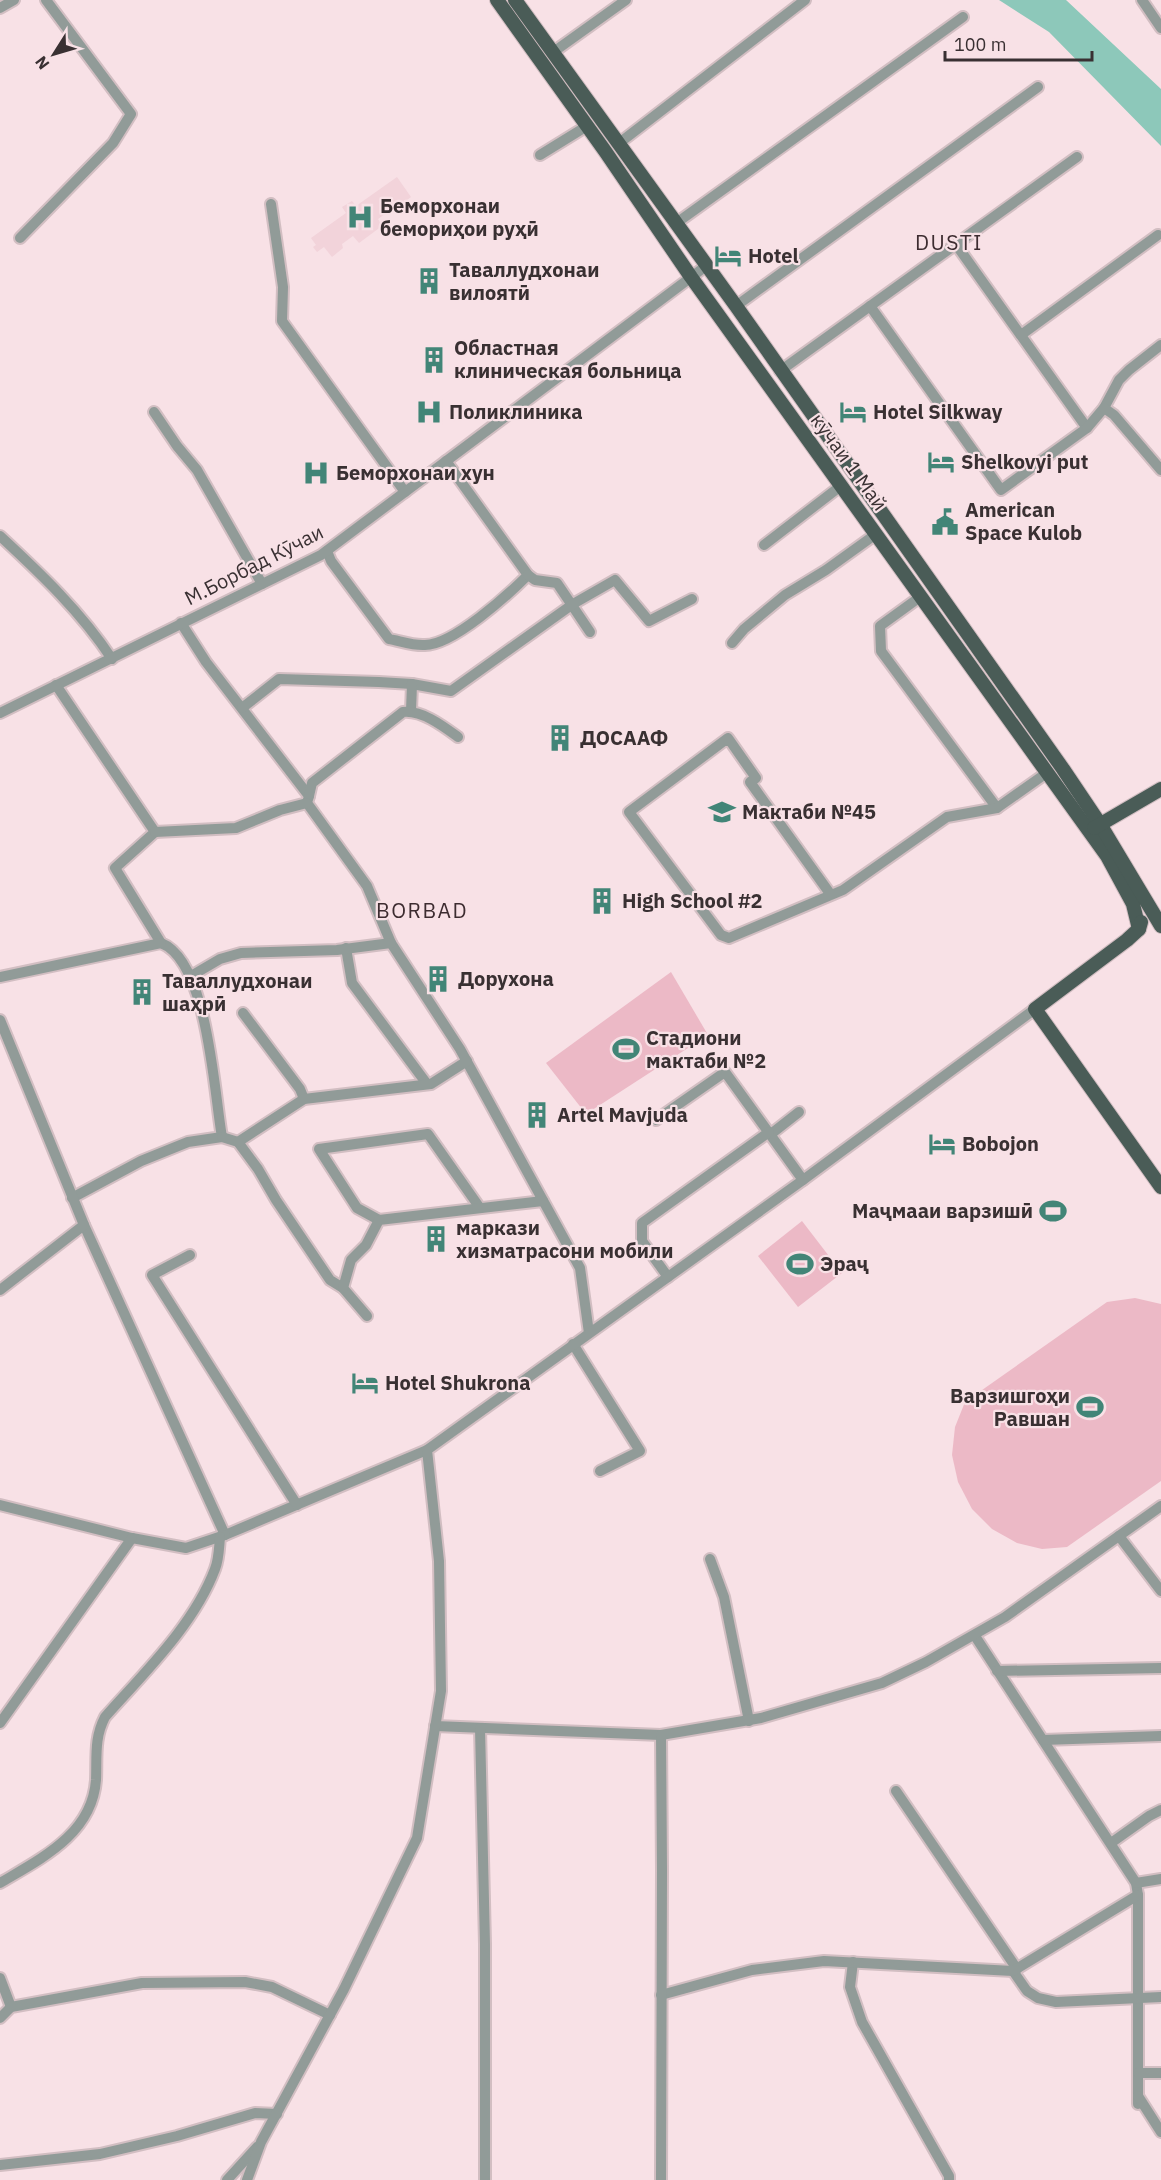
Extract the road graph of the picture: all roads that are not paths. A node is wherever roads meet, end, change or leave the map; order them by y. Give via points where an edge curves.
1 (14, 0) edge
2 (46, 0) edge
3 (497, 0) edge
4 (515, 0) edge
5 (626, 0) edge
6 (805, 0) edge
7 (1142, 0) edge
8 (0, 8) edge
9 (963, 17) dead end
10 (1161, 28) edge
11 (552, 53) junction
12 (1038, 87) dead end
13 (587, 126) junction
14 (618, 144) junction
15 (540, 155) dead end
16 (1077, 157) dead end
17 (271, 204) dead end
18 (675, 224) junction
19 (1158, 236) dead end
20 (20, 238) dead end
21 (955, 243) junction
22 (706, 266) junction
23 (691, 277) junction
24 (736, 306) junction
25 (870, 306) junction
26 (1021, 335) junction
27 (1161, 345) edge
28 (780, 371) junction
29 (1104, 408) junction
30 (154, 412) dead end
31 (1088, 428) junction
32 (446, 461) junction
33 (1161, 471) edge
34 (842, 485) junction
35 (405, 492) junction
36 (876, 534) junction
37 (0, 536) edge
38 (764, 545) dead end
39 (327, 551) junction
40 (528, 576) junction
41 (262, 584) junction
42 (920, 597) junction
43 (692, 599) dead end
44 (573, 604) junction
45 (181, 623) junction
46 (590, 632) dead end
47 (732, 643) dead end
48 (112, 659) junction
49 (412, 684) junction
50 (56, 685) junction
51 (242, 708) junction
52 (411, 711) junction
53 (0, 713) edge
54 (458, 737) dead end
55 (1048, 772) junction
56 (1161, 789) edge
57 (308, 799) junction
58 (997, 808) junction
59 (1095, 828) junction
60 (155, 832) junction
61 (831, 895) junction
62 (1145, 900) junction
63 (1161, 926) edge
64 (1139, 928) junction
65 (1161, 933) edge
66 (161, 943) junction
67 (391, 943) junction
68 (346, 948) junction
69 (191, 976) junction
70 (0, 977) edge
71 (1035, 1009) junction
72 (243, 1013) dead end
73 (0, 1020) edge
74 (467, 1061) junction
75 (427, 1084) junction
76 (304, 1099) junction
77 (799, 1112) dead end
78 (656, 1120) dead end
79 (770, 1133) junction
80 (222, 1137) junction
81 (238, 1142) junction
82 (803, 1180) junction
83 (1161, 1187) edge
84 (72, 1198) junction
85 (543, 1201) junction
86 (480, 1208) junction
87 (379, 1220) junction
88 (84, 1226) junction
89 (190, 1255) dead end
90 (668, 1277) junction
91 (343, 1288) junction
92 (0, 1290) edge
93 (367, 1316) dead end
94 (590, 1333) junction
95 (573, 1344) junction
96 (427, 1450) junction
97 (600, 1471) dead end
98 (0, 1505) edge
99 (297, 1505) junction
100 (1161, 1506) edge
101 (223, 1536) junction
102 (1119, 1536) junction
103 (132, 1538) junction
104 (710, 1559) dead end
105 (1161, 1591) edge
106 (975, 1636) junction
107 (1161, 1668) edge
108 (998, 1671) junction
109 (748, 1721) junction
110 (0, 1723) edge
111 (435, 1726) junction
112 (480, 1728) junction
113 (661, 1735) junction
114 (1161, 1736) edge
115 (1043, 1740) junction
116 (896, 1791) dead end
117 (1161, 1810) edge
118 (1111, 1843) junction
119 (1161, 1880) edge
120 (0, 1883) edge
121 (1136, 1883) junction
122 (1138, 1895) junction
123 (854, 1962) junction
124 (1015, 1970) junction
125 (0, 1978) edge
126 (661, 1995) junction
127 (1138, 1997) junction
128 (1161, 1997) edge
129 (11, 2007) junction
130 (330, 2015) junction
131 (0, 2018) edge
132 (1138, 2073) junction
133 (1161, 2073) edge
134 (276, 2114) junction
135 (1161, 2132) edge
136 (261, 2142) junction
137 (0, 2165) edge
138 (227, 2180) edge
139 (247, 2180) edge
140 (485, 2180) edge
141 (661, 2180) edge
142 (949, 2180) edge

1 - 8 street
2 - 20 street via 131,114 113,143
3 - 13 main road, кӯчаи 1 Май
4 - 11 main road, кӯчаи 1 Май
5 - 11 street
6 - 14 street
7 - 10 street
9 - 18 street
11 - 14 main road, кӯчаи 1 Май
12 - 24 street
13 - 15 street
13 - 23 main road, кӯчаи 1 Май
14 - 18 main road, кӯчаи 1 Май
16 - 21 street
17 - 35 street via 283,287 282,321
18 - 22 main road, кӯчаи 1 Май
19 - 26 street
21 - 25 street
21 - 26 street
22 - 23 street, М.Борбад Кӯчаи
22 - 24 main road, кӯчаи 1 Май
23 - 32 street, М.Борбад Кӯчаи
23 - 34 main road, кӯчаи 1 Май
24 - 28 main road, кӯчаи 1 Май
25 - 28 street
25 - 31 street via 1001,490
26 - 31 street
27 - 29 street via 1119,380
28 - 59 main road, кӯчаи 1 Май via 1015,701
29 - 31 street
29 - 33 street
30 - 41 street via 197,470
32 - 35 street, М.Борбад Кӯчаи
32 - 40 street
34 - 36 main road, кӯчаи 1 Май
34 - 38 street
35 - 39 street, М.Борбад Кӯчаи
36 - 42 main road, кӯчаи 1 Май
36 - 47 street via 785,595
37 - 48 street via 47,579
39 - 40 street via 389,639 427,646 452,636
39 - 41 street, М.Борбад Кӯчаи
40 - 44 street via 557,583
41 - 45 street, М.Борбад Кӯчаи
42 - 55 main road, кӯчаи 1 Май
42 - 58 street via 880,627 881,651
43 - 44 street via 649,621 615,580
44 - 46 street
44 - 49 street via 451,691
45 - 48 street, М.Борбад Кӯчаи
45 - 51 street
48 - 50 street, М.Борбад Кӯчаи
49 - 51 street via 279,680
49 - 52 street
50 - 53 street, М.Борбад Кӯчаи
50 - 60 street
51 - 57 street
52 - 54 street via 441,724
52 - 57 street via 403,712 312,783
55 - 58 street
55 - 59 main road, кӯчаи 1 Май
56 - 59 main road
57 - 60 street via 236,828
57 - 67 street via 367,886
58 - 61 street via 947,817
59 - 62 main road, кӯчаи 1 Май
59 - 64 main road, кӯчаи 1 Май via 1133,904
60 - 66 street via 115,868
61 - 61 street via 729,938 721,935 629,812 728,738 756,778 750,782
62 - 63 main road, кӯчаи 1 Май
62 - 64 main road
64 - 65 main road
64 - 71 main road
66 - 69 street via 176,955
66 - 70 street
67 - 68 street
67 - 74 street
68 - 69 street via 241,953 220,959
68 - 75 street via 352,983
69 - 80 street via 209,1040
71 - 82 street
71 - 83 main road
72 - 76 street
73 - 84 street
74 - 75 street
74 - 85 street
75 - 76 street
76 - 81 street
77 - 79 street
78 - 79 street via 724,1072
79 - 82 street
79 - 90 street via 642,1223 642,1241
80 - 81 street
80 - 84 street via 188,1142 141,1161
81 - 91 street via 330,1280
82 - 90 street
84 - 88 street
85 - 86 street
85 - 94 street via 580,1268
86 - 87 street
86 - 87 street via 428,1134 319,1149 357,1208
87 - 91 street via 366,1245 351,1260
88 - 92 street
88 - 101 street
89 - 99 street via 152,1275
90 - 94 street
91 - 93 street
94 - 95 street
95 - 96 street
95 - 97 street via 640,1451
96 - 99 street
96 - 111 street via 439,1561 441,1691
98 - 103 street
99 - 101 street
100 - 102 street
101 - 103 street via 186,1548
101 - 120 street via 216,1568 178,1633 105,1717 98,1731 94,1798 85,1818 51,1853
102 - 105 street
102 - 106 street
103 - 110 street
104 - 109 street via 724,1597
106 - 108 street
106 - 109 street via 882,1683
107 - 108 street
108 - 115 street
109 - 113 street
111 - 112 street
111 - 130 street via 417,1838
112 - 113 street
112 - 140 street
113 - 126 street
114 - 115 street
115 - 118 street
116 - 124 street
117 - 118 street
118 - 121 street
119 - 121 street
121 - 122 street
122 - 124 street
122 - 127 street
123 - 124 street
123 - 126 street via 824,1961 752,1971
123 - 142 street via 850,1987 862,2022
124 - 127 street via 1027,1991 1056,2002
125 - 129 street
126 - 141 street
127 - 128 street
127 - 132 street
129 - 130 street via 142,1983 245,1982 272,1988
129 - 131 street
130 - 134 street
132 - 133 street
132 - 135 street via 1138,2100
134 - 136 street
134 - 137 street via 255,2113 100,2154
136 - 138 street
136 - 139 street

